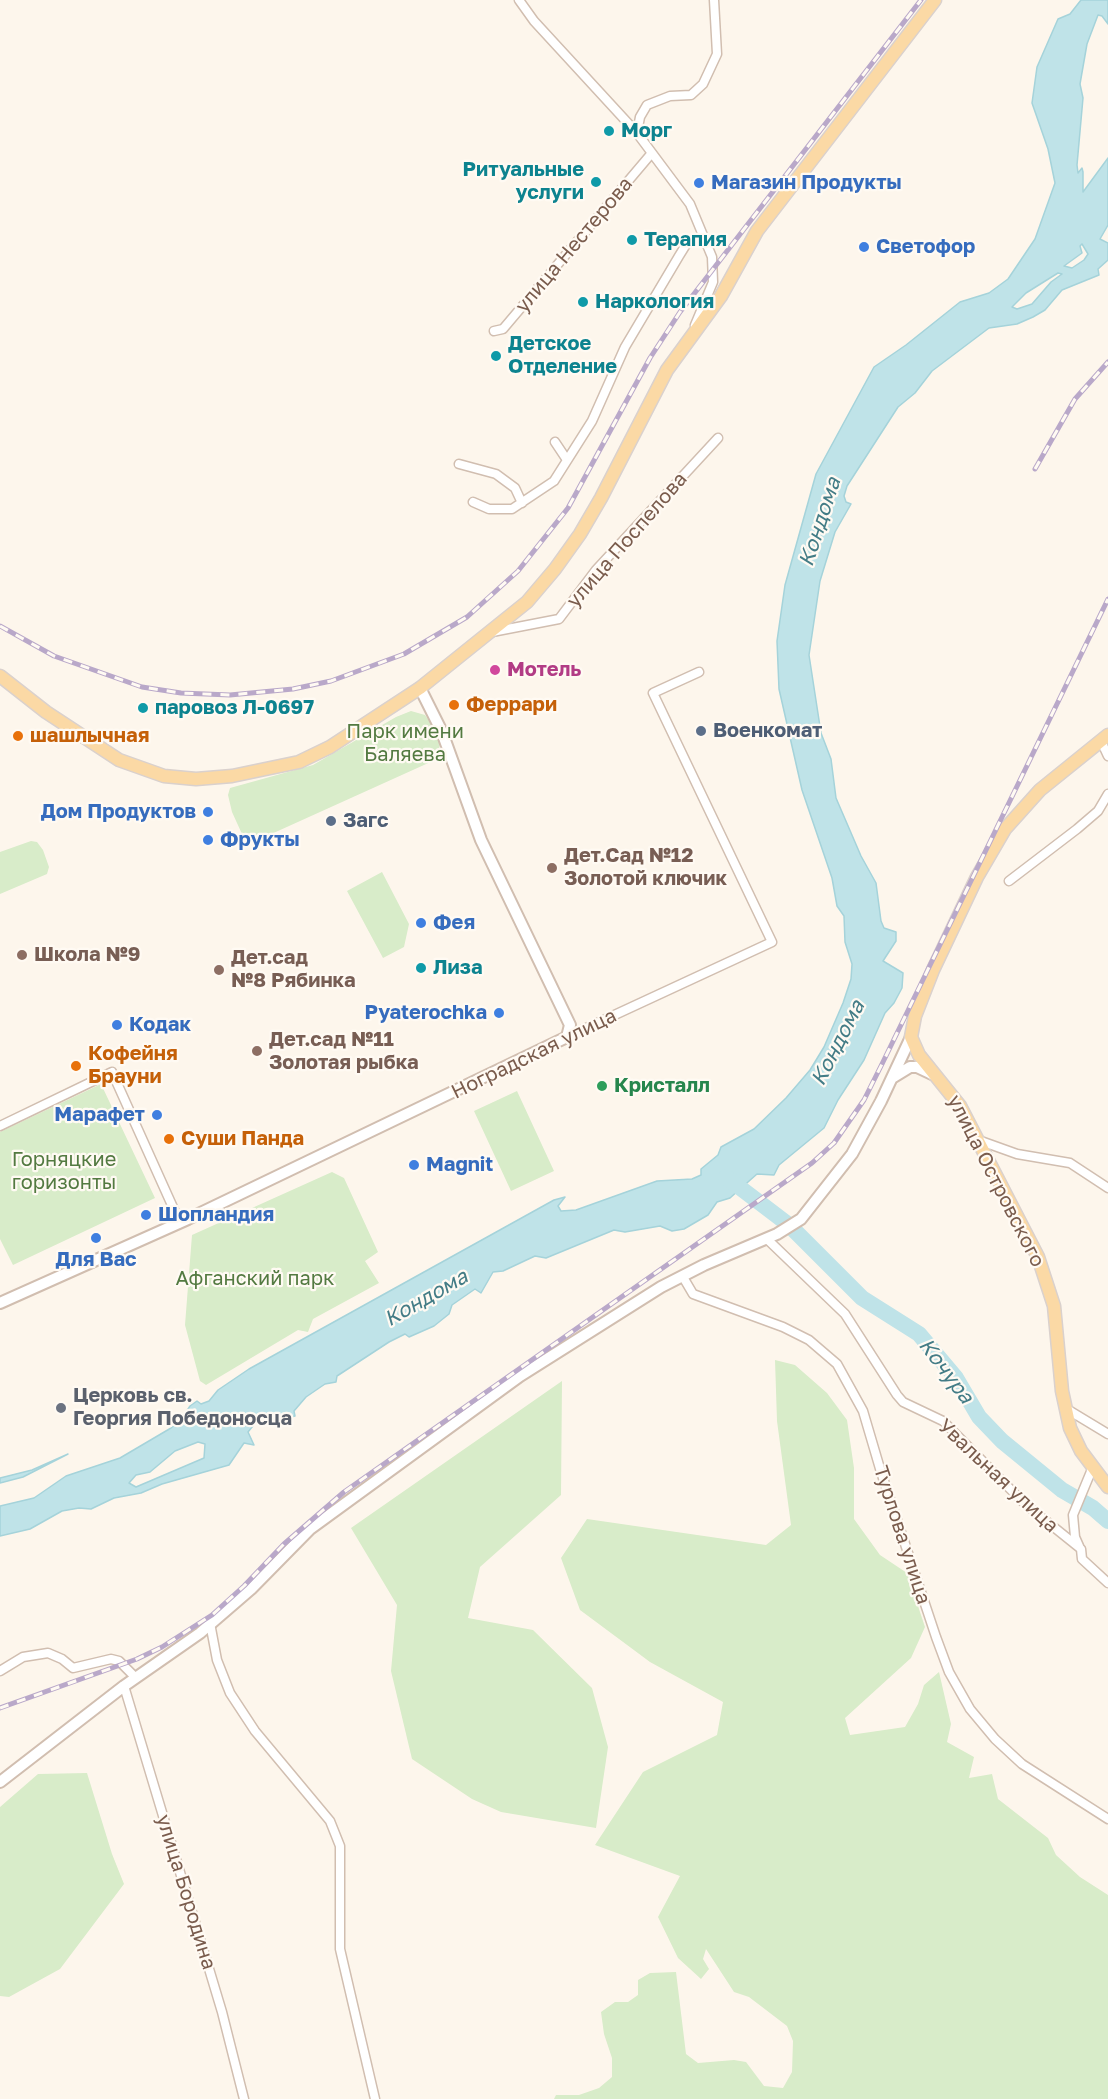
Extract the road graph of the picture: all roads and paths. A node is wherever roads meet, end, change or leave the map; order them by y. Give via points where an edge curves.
1 (519, 0) edge
2 (714, 0) edge
3 (935, 0) edge
4 (637, 133) junction
5 (651, 154) junction
6 (705, 238) junction
7 (494, 331) dead end
8 (692, 333) junction
9 (718, 438) dead end
10 (555, 442) dead end
11 (567, 460) junction
12 (459, 464) dead end
13 (473, 502) dead end
14 (522, 503) junction
15 (492, 633) junction
16 (699, 672) dead end
17 (0, 676) edge
18 (420, 688) junction
19 (1105, 738) edge
20 (1108, 756) edge
21 (1108, 794) edge
22 (1009, 880) dead end
23 (567, 1037) junction
24 (911, 1037) junction
25 (892, 1078) junction
26 (941, 1080) junction
27 (0, 1126) edge
28 (978, 1140) junction
29 (1108, 1188) edge
30 (180, 1223) junction
31 (772, 1236) junction
32 (683, 1277) junction
33 (0, 1303) edge
34 (1065, 1408) junction
35 (1108, 1434) edge
36 (1092, 1469) junction
37 (1108, 1486) edge
38 (1081, 1549) junction
39 (1108, 1583) edge
40 (210, 1623) junction
41 (0, 1671) edge
42 (136, 1678) junction
43 (124, 1686) junction
44 (0, 1782) edge
45 (1108, 1819) edge
46 (244, 2099) edge
47 (375, 2099) edge

1 - 4 street
2 - 4 street via 717,54 703,84 691,95 670,96 647,105 639,117
3 - 8 main road via 757,231 721,296
4 - 5 street
5 - 6 street via 690,204
5 - 7 street, улица Нестерова via 503,329
6 - 8 street via 714,266 713,282
6 - 11 street via 687,243 625,347 592,421
8 - 15 main road via 667,370 580,534 527,602
9 - 15 street, улица Поспелова via 596,570 559,619
10 - 11 street
11 - 14 street via 554,481
12 - 14 street via 496,474 515,488
13 - 14 street via 489,509 512,509
15 - 18 main road
16 - 23 street, Ноградская улица via 653,693 772,942
17 - 18 main road via 119,760 164,776 196,779 299,762 330,747
18 - 23 street via 442,732 480,840 570,1025
19 - 20 street via 1104,752
19 - 24 main road via 1040,790 1005,828 933,970
21 - 22 street via 1098,811
23 - 30 street, Ноградская улица
24 - 25 street
24 - 26 main road, улица Островского via 919,1055
25 - 26 street via 917,1067
25 - 31 street via 852,1154 801,1219
26 - 28 main road, улица Островского
27 - 30 street via 112,1072
28 - 29 street via 1017,1154 1070,1163
28 - 34 main road, улица Островского via 1038,1257 1054,1306
30 - 33 street, Ноградская улица
31 - 32 street
31 - 38 street, Увальная улица via 845,1314 903,1402 944,1421 1025,1504
32 - 40 street via 520,1376 386,1472 310,1529
32 - 45 street, Турлова улица via 693,1294 783,1327 808,1340 837,1364 863,1411 936,1637 949,1672 970,1709 1022,1764
34 - 35 street
34 - 36 main road, улица Островского via 1070,1428
36 - 37 main road, улица Островского
36 - 38 street via 1073,1515 1075,1538
38 - 39 street, Увальная улица via 1082,1559
40 - 42 street
40 - 47 street via 217,1660 230,1693 255,1731 330,1821 340,1846 340,1949
41 - 42 street via 23,1657 48,1653 73,1668 111,1659
42 - 43 street
43 - 44 street
43 - 46 street, улица Бородина via 222,2012

